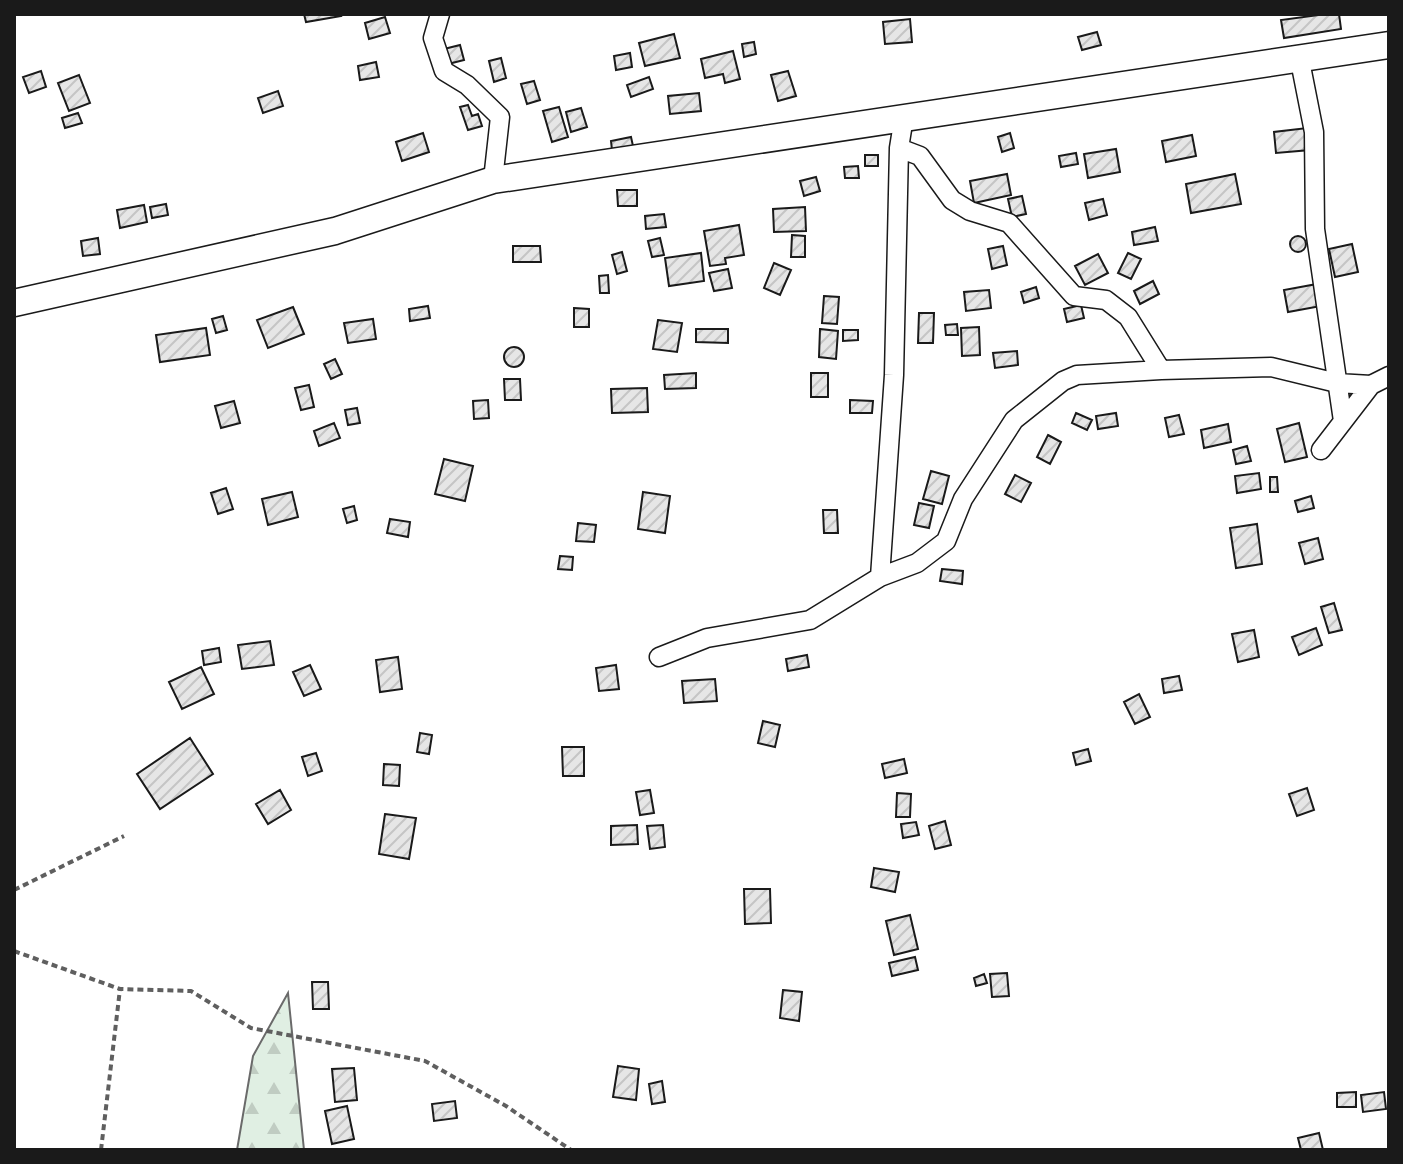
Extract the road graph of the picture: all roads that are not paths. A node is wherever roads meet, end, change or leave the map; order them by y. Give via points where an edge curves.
1 (440, 14) edge
2 (1389, 45) edge
3 (1299, 56) junction
4 (904, 117) junction
5 (899, 148) junction
6 (493, 180) junction
7 (14, 303) edge
8 (1161, 370) junction
9 (1389, 376) edge
10 (1337, 383) junction
11 (1371, 385) junction
12 (1343, 421) junction
13 (1321, 450) dead end
14 (880, 577) junction
15 (659, 657) dead end

1 - 6 street via 433,38 444,71 500,117
2 - 3 main road
3 - 4 main road
3 - 10 street via 1314,132 1315,229
4 - 5 street
4 - 6 main road
5 - 8 street via 920,156 952,200 1009,223 1074,296 1106,300 1128,317
5 - 14 street via 893,403
6 - 7 main road via 335,231
8 - 10 street via 1271,367
8 - 14 street via 1077,375 1063,381 1014,420 963,499 946,541 917,563
9 - 11 street
10 - 11 street
10 - 12 street
11 - 12 street
12 - 13 street
14 - 15 street via 810,620 707,638

